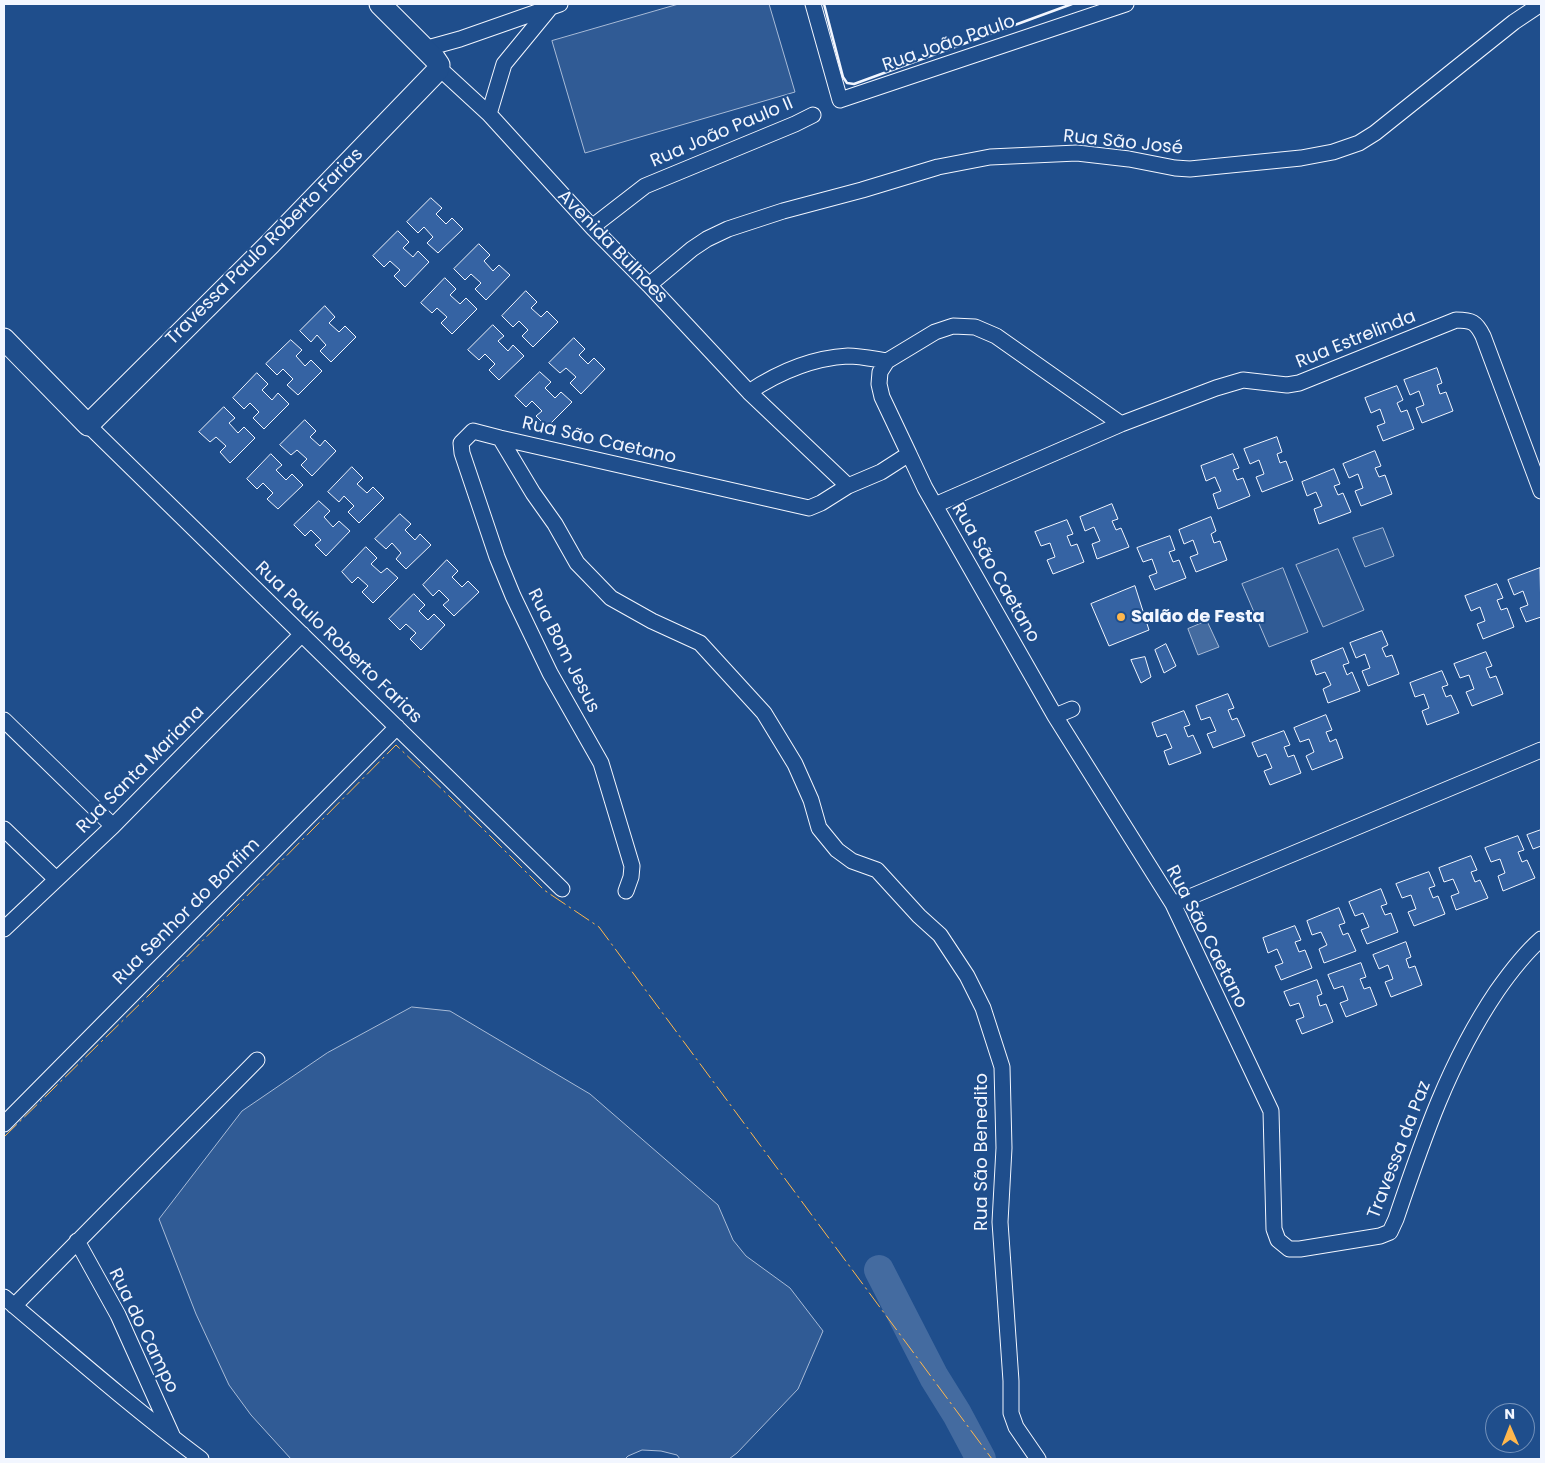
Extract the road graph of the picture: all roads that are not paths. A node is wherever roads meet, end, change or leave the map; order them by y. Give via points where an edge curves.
1 (380, 4) edge
2 (813, 4) edge
3 (1126, 4) edge
4 (1541, 4) edge
5 (556, 5) edge
6 (424, 49) junction
7 (439, 68) junction
8 (489, 114) junction
9 (813, 115) dead end
10 (592, 227) junction
11 (649, 285) junction
12 (4, 338) edge
13 (887, 361) junction
14 (750, 392) junction
15 (1121, 424) junction
16 (88, 425) junction
17 (473, 431) joint
18 (500, 438) junction
19 (909, 454) junction
20 (848, 486) junction
21 (1541, 491) edge
22 (935, 505) junction
23 (302, 634) junction
24 (1072, 709) dead end
25 (1055, 716) junction
26 (4, 720) edge
27 (396, 727) junction
28 (1541, 750) edge
29 (113, 826) junction
30 (4, 829) edge
31 (56, 879) junction
32 (562, 889) dead end
33 (626, 891) dead end
34 (1173, 904) junction
35 (4, 929) edge
36 (1541, 939) edge
37 (257, 1060) dead end
38 (1271, 1111) joint
39 (4, 1124) edge
40 (76, 1241) junction
41 (9, 1301) edge
42 (173, 1438) junction
43 (201, 1459) edge
44 (1038, 1459) edge

1 - 6 street, Avenida Bulhoes
2 - 3 street, Rua João Paulo via 840,100
4 - 11 street, Rua São José via 1375,133 1359,143 1333,152 1190,169 1077,153 990,158 938,167 728,229 692,249
5 - 6 street
5 - 8 street via 504,64
6 - 7 street, Avenida Bulhoes
7 - 8 street, Avenida Bulhoes
7 - 16 street, Travessa Paulo Roberto Farias via 270,244
8 - 10 street, Avenida Bulhoes
9 - 10 street, Rua João Paulo II via 645,186
10 - 11 street, Avenida Bulhoes
11 - 14 street, Avenida Bulhoes
12 - 16 street
13 - 14 street via 849,356 821,360 794,367
13 - 15 street via 935,332 953,326 975,327 996,336
13 - 19 street via 880,372 882,397
14 - 20 street, Avenida Bulhoes
15 - 21 street, Rua Estrelinda via 1243,380 1287,385 1299,383 1456,320 1467,320 1478,325 1483,336
15 - 22 street, Rua Estrelinda
16 - 23 street, Rua Paulo Roberto Farias
17 - 18 street, Rua São Caetano
17 - 33 street, Rua Bom Jesus via 461,443 462,453 513,596 550,673 601,763 632,866
18 - 20 street, Rua São Caetano via 809,508
18 - 44 street, Rua São Benedito via 578,563 611,598 700,643 764,713 795,764 812,800 819,828 837,850 877,870 940,935 967,976 983,1008 1002,1067 1004,1148 1000,1222 1011,1413 1016,1427
19 - 20 street, Rua São Caetano
19 - 22 street, Rua São Caetano
22 - 25 street, Rua São Caetano
23 - 27 street, Rua Paulo Roberto Farias
23 - 29 street, Rua Santa Mariana
24 - 25 street
25 - 34 street, Rua São Caetano
26 - 29 street
27 - 32 street, Rua Paulo Roberto Farias
27 - 39 street, Rua Senhor do Bonfim
28 - 34 street
29 - 31 street, Rua Santa Mariana
30 - 31 street
31 - 35 street, Rua Santa Mariana
34 - 38 street, Rua São Caetano
36 - 38 street, Travessa da Paz via 1514,967 1461,1050 1441,1093 1390,1232 1300,1249 1288,1249 1278,1240 1274,1228
37 - 40 street
40 - 41 street
40 - 42 street, Rua do Campo via 118,1315
41 - 42 street, Rua do Campo
42 - 43 street, Rua do Campo

